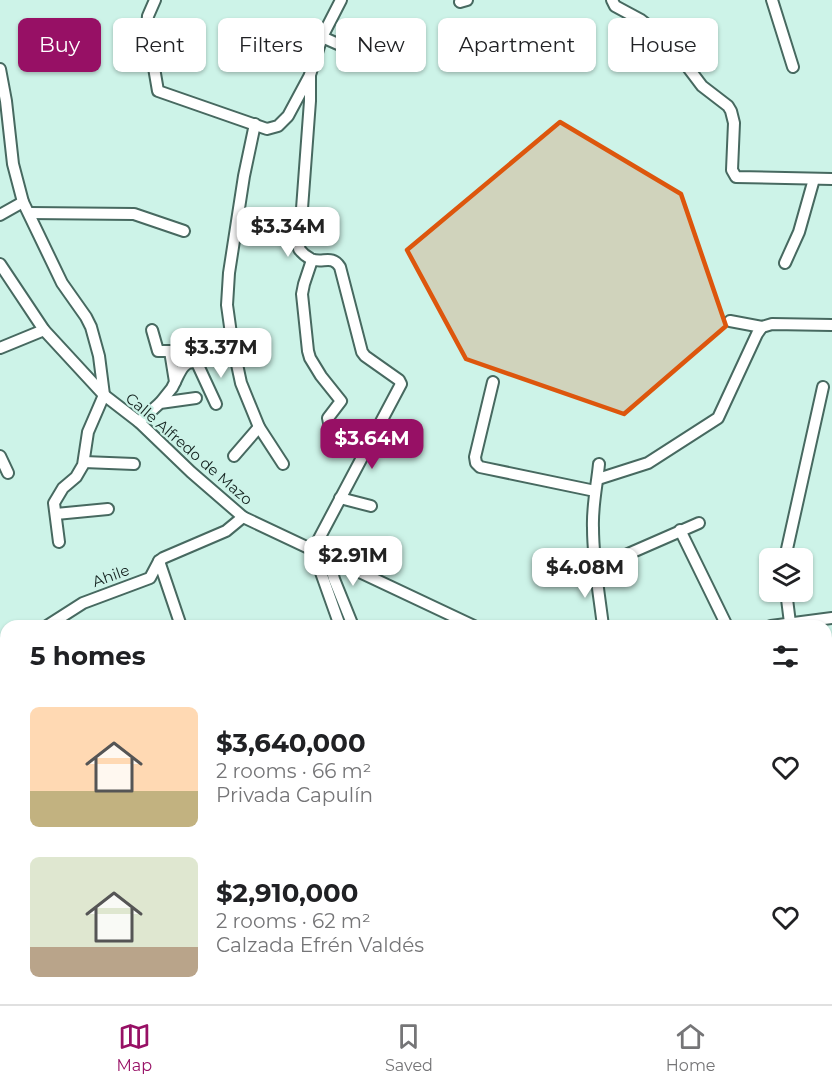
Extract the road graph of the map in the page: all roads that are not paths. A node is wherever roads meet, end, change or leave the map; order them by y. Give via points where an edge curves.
1 (155, 0) edge
2 (341, 0) edge
3 (612, 0) edge
4 (772, 0) edge
5 (324, 33) edge
6 (793, 68) dead end
7 (0, 69) edge
8 (311, 72) edge
9 (310, 75) junction
10 (255, 124) junction
11 (814, 179) junction
12 (832, 179) edge
13 (23, 202) junction
14 (29, 213) junction
15 (0, 215) edge
16 (184, 231) dead end
17 (312, 260) junction
18 (785, 263) dead end
19 (0, 264) edge
20 (730, 321) dead end
21 (832, 325) edge
22 (762, 327) junction
23 (44, 330) junction
24 (152, 330) dead end
25 (0, 348) edge
26 (175, 382) junction
27 (493, 382) dead end
28 (823, 387) dead end
29 (104, 395) junction
30 (196, 398) dead end
31 (160, 403) junction
32 (216, 404) dead end
33 (139, 422) junction
34 (259, 427) junction
35 (365, 453) junction
36 (0, 456) edge
37 (234, 456) dead end
38 (84, 462) junction
39 (134, 464) dead end
40 (283, 464) dead end
41 (599, 464) dead end
42 (8, 473) dead end
43 (596, 485) junction
44 (340, 498) junction
45 (371, 506) dead end
46 (108, 509) dead end
47 (56, 514) junction
48 (243, 517) junction
49 (699, 522) dead end
50 (680, 530) junction
51 (59, 542) dead end
52 (787, 548) edge
53 (313, 550) junction
54 (573, 555) dead end
55 (594, 555) junction
56 (328, 557) junction
57 (159, 561) junction
58 (596, 568) junction
59 (787, 602) edge
60 (448, 615) junction
61 (832, 618) edge
62 (56, 620) edge
63 (179, 620) edge
64 (338, 620) edge
65 (351, 620) edge
66 (445, 620) edge
67 (460, 620) edge
68 (602, 620) edge
69 (724, 620) edge
70 (790, 620) edge
71 (815, 620) edge

1 - 10 street via 147,24 158,91
2 - 5 street
3 - 11 street via 615,6 668,41 702,86 728,106 734,123 734,175
4 - 6 street
7 - 13 street via 13,164
8 - 9 street
9 - 10 street via 285,120 271,129
9 - 17 street via 298,245
10 - 34 street via 227,305 241,383
11 - 12 street
11 - 18 street via 799,232
13 - 14 street
13 - 15 street
14 - 16 street via 134,214
14 - 29 street via 62,283 91,327
17 - 35 street via 302,294 308,351 341,401 328,422
17 - 35 street via 332,260 338,265 362,352 401,383
19 - 23 street, Calle Alfredo de Mazo
20 - 22 street
21 - 22 street
22 - 43 street via 718,418 648,463
23 - 25 street
23 - 29 street, Calle Alfredo de Mazo
24 - 26 street via 158,351 170,352
26 - 31 street
26 - 32 street via 186,364 197,363
27 - 43 street via 475,457 477,466
28 - 52 street
29 - 33 street, Calle Alfredo de Mazo
29 - 38 street via 86,437
30 - 31 street
31 - 33 street
33 - 48 street, Calle Alfredo de Mazo
34 - 37 street
34 - 40 street
35 - 44 street
36 - 42 street
38 - 39 street
38 - 47 street via 77,476 61,490 54,503
41 - 43 street
43 - 55 street
44 - 45 street
44 - 53 street
46 - 47 street
47 - 51 street
48 - 53 street, Calle Alfredo de Mazo
48 - 57 street, Ahile via 226,531
49 - 50 street
50 - 58 street
50 - 69 street
53 - 56 street, Calle Alfredo de Mazo
53 - 64 street
54 - 55 street
55 - 58 street
56 - 60 street, Calle Alfredo de Mazo
56 - 65 street
57 - 62 street, Ahile via 150,578 82,603
57 - 63 street
58 - 68 street
59 - 70 street
60 - 66 street
60 - 67 street, Calle Alfredo de Mazo
61 - 71 street

